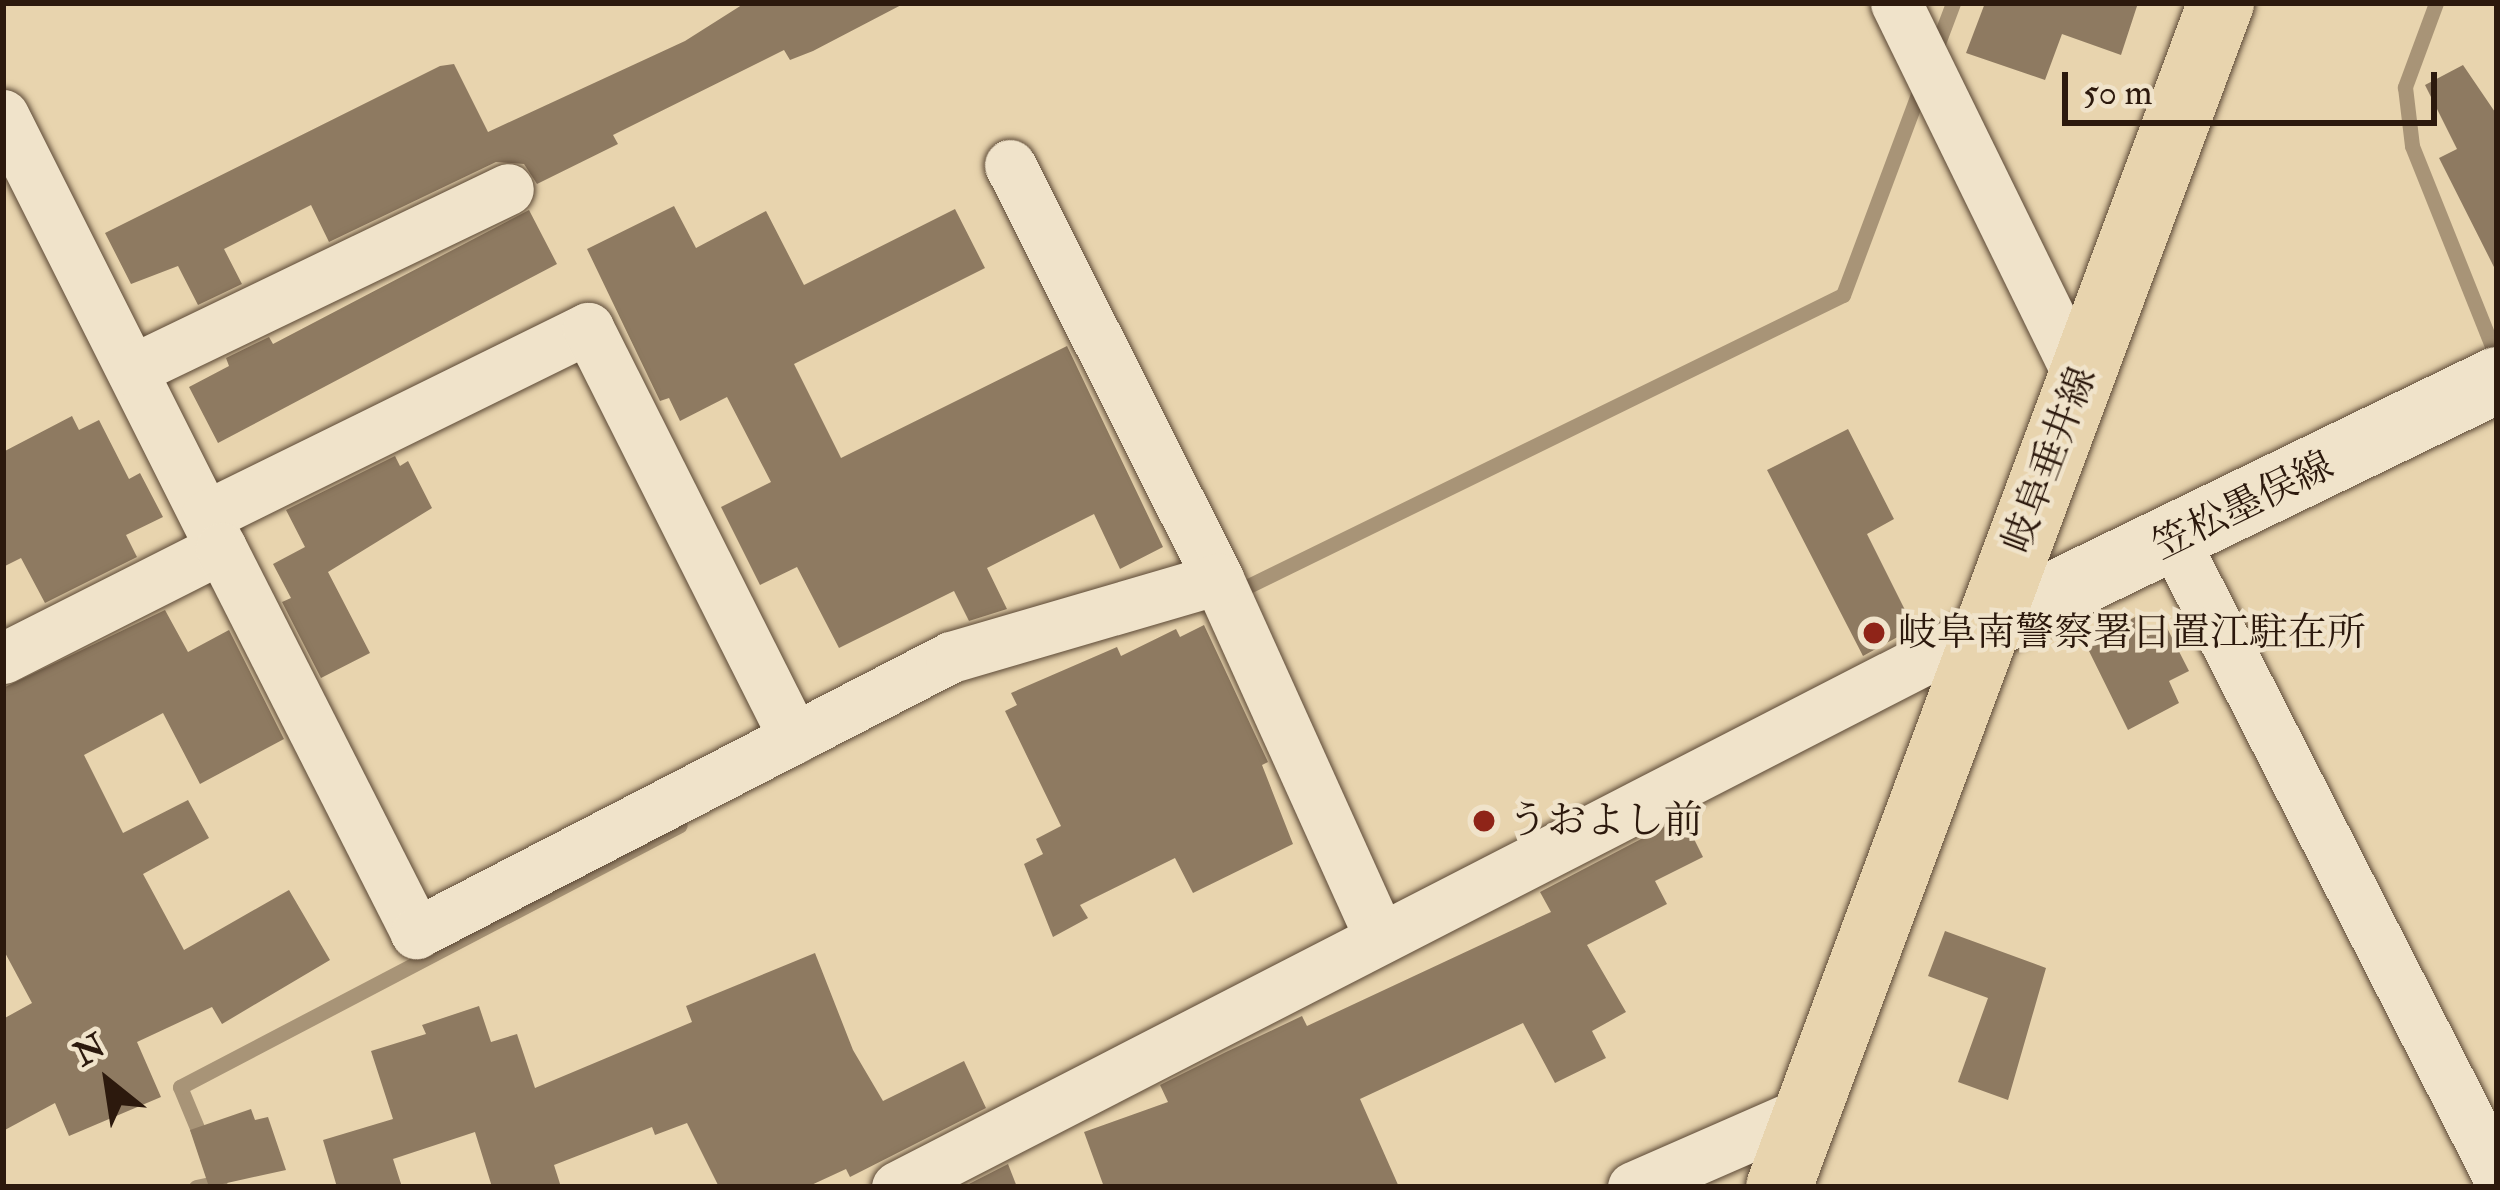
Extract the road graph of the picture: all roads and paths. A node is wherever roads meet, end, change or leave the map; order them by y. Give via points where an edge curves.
1 (1896, 3) edge
2 (2221, 3) edge
3 (3, 116) edge
4 (1010, 165) dead end
5 (508, 189) dead end
6 (132, 370) junction
7 (2080, 380) junction
8 (2497, 380) edge
9 (214, 532) junction
10 (2174, 541) junction
11 (1218, 579) junction
12 (1987, 627) junction
13 (3, 658) edge
14 (794, 738) junction
15 (1381, 938) junction
16 (1805, 1112) junction
17 (2497, 1174) edge
18 (897, 1187) edge
19 (1633, 1187) edge
20 (1779, 1187) edge

1 - 7 street
2 - 7 main road, 岐阜垂井線
3 - 6 street
4 - 11 street
5 - 6 street
6 - 9 street
7 - 12 main road, 岐阜垂井線
8 - 10 main road, 笠松墨俣線
9 - 13 street
9 - 14 street via 416,933
9 - 14 street via 588,328
10 - 12 main road, 笠松墨俣線
10 - 17 street
11 - 14 street via 1006,635
11 - 15 street
12 - 15 street
12 - 16 main road, 岐阜垂井線
15 - 18 street
16 - 19 street
16 - 20 main road, 岐阜垂井線

